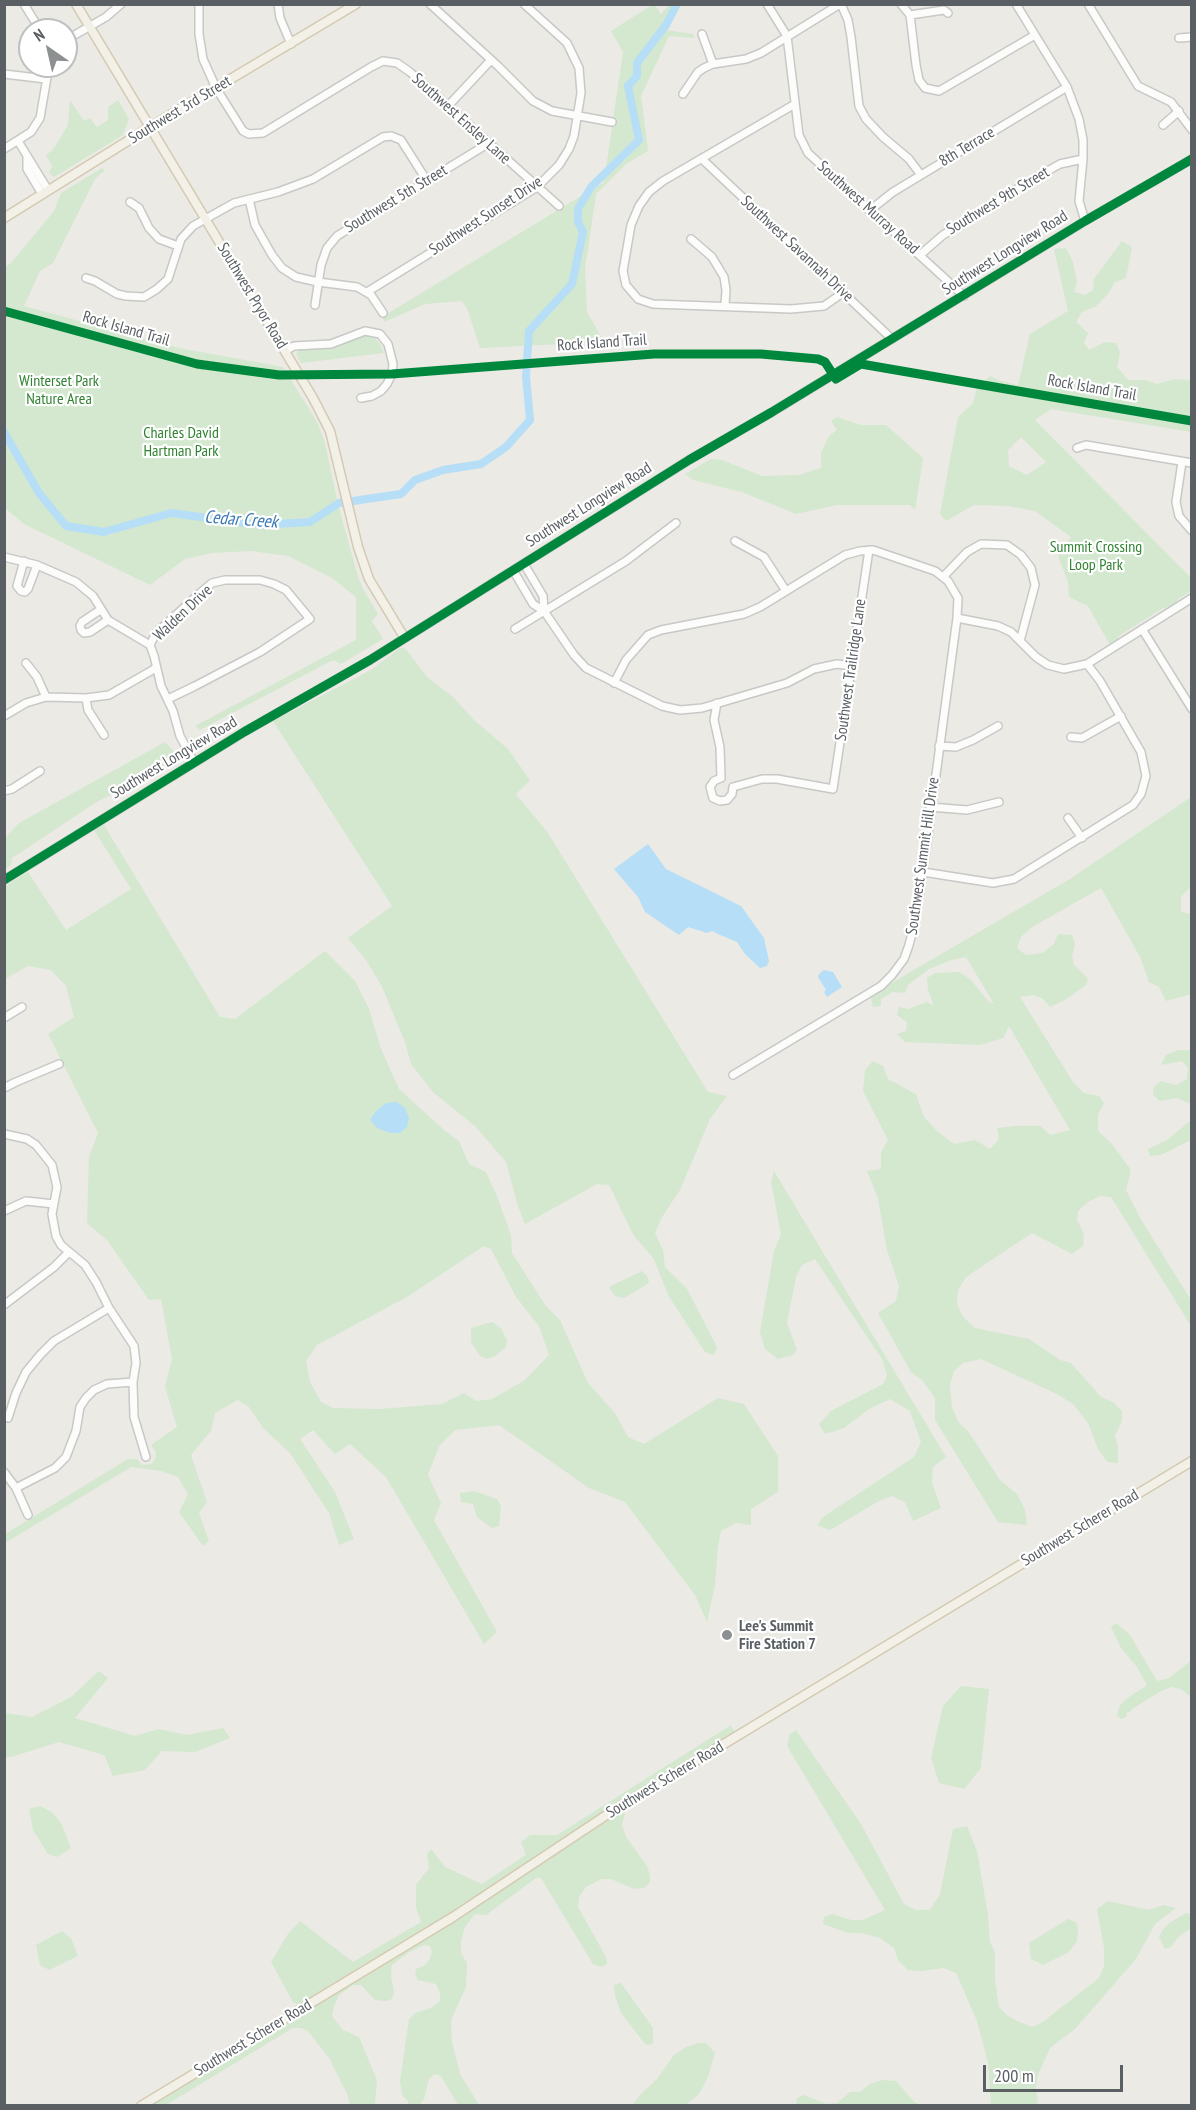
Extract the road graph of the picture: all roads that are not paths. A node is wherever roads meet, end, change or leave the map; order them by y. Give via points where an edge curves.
1 (24, 4) edge
2 (76, 4) edge
3 (121, 4) edge
4 (200, 4) edge
5 (278, 4) edge
6 (356, 4) edge
7 (430, 4) edge
8 (524, 4) edge
9 (767, 4) edge
10 (840, 4) edge
11 (901, 4) edge
12 (1016, 4) edge
13 (1088, 4) edge
14 (948, 13) dead end
15 (910, 15) junction
16 (33, 18) edge
17 (89, 26) junction
18 (78, 33) edge
19 (702, 34) dead end
20 (1035, 35) junction
21 (787, 36) junction
22 (1191, 37) edge
23 (1179, 38) dead end
24 (291, 44) junction
25 (491, 60) junction
26 (713, 64) junction
27 (4, 74) edge
28 (46, 79) joint
29 (1066, 87) junction
30 (216, 88) junction
31 (683, 94) dead end
32 (795, 104) junction
33 (448, 106) junction
34 (1179, 111) junction
35 (578, 116) junction
36 (612, 122) dead end
37 (1163, 125) dead end
38 (150, 128) junction
39 (1191, 130) edge
40 (18, 141) junction
41 (489, 143) junction
42 (4, 149) edge
43 (702, 159) junction
44 (1083, 159) junction
45 (1191, 159) edge
46 (921, 175) junction
47 (427, 181) junction
48 (537, 188) junction
49 (45, 192) junction
50 (249, 199) junction
51 (130, 202) dead end
52 (559, 206) dead end
53 (869, 211) junction
54 (4, 218) edge
55 (206, 218) junction
56 (1085, 221) junction
57 (691, 239) dead end
58 (178, 246) junction
59 (920, 255) junction
60 (86, 278) dead end
61 (318, 282) junction
62 (367, 292) junction
63 (844, 292) junction
64 (963, 296) junction
65 (315, 305) dead end
66 (725, 305) junction
67 (383, 313) dead end
68 (892, 339) junction
69 (285, 351) junction
70 (361, 398) dead end
71 (1077, 448) dead end
72 (1182, 462) junction
73 (1191, 463) edge
74 (676, 523) dead end
75 (1191, 531) edge
76 (735, 541) dead end
77 (869, 550) junction
78 (4, 557) edge
79 (24, 561) junction
80 (524, 564) junction
81 (37, 565) junction
82 (513, 570) junction
83 (943, 577) junction
84 (786, 591) junction
85 (1191, 598) edge
86 (100, 610) junction
87 (544, 611) junction
88 (957, 618) junction
89 (108, 620) junction
90 (515, 629) dead end
91 (1142, 629) junction
92 (404, 637) junction
93 (1020, 641) junction
94 (150, 645) junction
95 (26, 663) dead end
96 (1087, 664) junction
97 (852, 666) junction
98 (156, 668) junction
99 (614, 682) junction
100 (46, 697) junction
101 (86, 698) junction
102 (168, 699) junction
103 (717, 704) junction
104 (702, 708) junction
105 (1191, 709) edge
106 (4, 716) edge
107 (1120, 716) junction
108 (714, 720) junction
109 (998, 726) dead end
110 (104, 735) dead end
111 (1071, 737) dead end
112 (939, 746) junction
113 (194, 762) junction
114 (40, 771) dead end
115 (721, 778) junction
116 (733, 787) junction
117 (4, 791) edge
118 (999, 802) dead end
119 (930, 807) junction
120 (1068, 818) dead end
121 (1082, 838) junction
122 (923, 872) junction
123 (4, 880) edge
124 (22, 1007) dead end
125 (4, 1018) edge
126 (59, 1064) dead end
127 (733, 1075) dead end
128 (4, 1088) edge
129 (4, 1134) edge
130 (54, 1204) junction
131 (4, 1211) edge
132 (69, 1252) junction
133 (4, 1305) edge
134 (109, 1308) junction
135 (133, 1382) junction
136 (9, 1418) dead end
137 (146, 1457) dead end
138 (1191, 1461) edge
139 (4, 1472) edge
140 (16, 1488) junction
141 (28, 1515) dead end
142 (141, 2106) edge

1 - 16 street
2 - 17 main road, Southwest Pryor Road
3 - 17 street
4 - 30 street via 201,52
5 - 24 street
6 - 24 main road, Southwest 3rd Street
7 - 25 street
8 - 35 street, Southwest Sunset Drive via 567,43 576,59 581,93
9 - 21 street, Southwest Murray Road
10 - 21 street
10 - 46 street via 848,20 859,106 883,138 909,159
11 - 15 street
12 - 20 street
13 - 34 street via 1138,86 1171,102
14 - 15 street via 944,10
15 - 20 street via 919,80 925,88 939,91
17 - 18 street
17 - 38 main road, Southwest Pryor Road
19 - 26 street
20 - 29 street
21 - 26 street via 746,59
21 - 32 street, Southwest Murray Road
22 - 23 street
24 - 30 main road, Southwest 3rd Street
25 - 33 street
25 - 35 street via 533,101 552,111
26 - 31 street via 698,72
27 - 28 street
28 - 40 street via 40,118 31,132
29 - 44 street via 1079,119
29 - 46 street, 8th Terrace
30 - 33 street, Southwest Ensley Lane via 243,131 249,134 263,133 383,61 397,63
30 - 38 main road, Southwest 3rd Street
32 - 43 street
32 - 53 street, Southwest Murray Road via 799,135 808,153
33 - 41 street, Southwest Ensley Lane
34 - 37 street
34 - 39 street
35 - 36 street
35 - 48 street, Southwest Sunset Drive via 569,149
38 - 49 main road, Southwest 3rd Street
38 - 55 main road, Southwest Pryor Road
40 - 42 street
40 - 49 street
41 - 47 street, Southwest 5th Street
41 - 48 street, Southwest Ensley Lane
43 - 63 street, Southwest Savannah Drive
43 - 66 street via 663,181 639,206 631,225 623,271 626,285 638,298 652,304
44 - 56 street via 1079,201
44 - 59 street, Southwest 9th Street via 1060,164 1028,182 943,235
45 - 56 street, Southwest Longview Road
46 - 53 street, 8th Terrace
47 - 50 street via 401,140 391,136 374,141 313,179
47 - 61 street, Southwest 5th Street via 337,236 327,248
48 - 52 street, Southwest Ensley Lane
48 - 62 street, Southwest Sunset Drive
49 - 54 main road, Southwest 3rd Street
50 - 55 street
50 - 61 street via 255,225 282,268 296,277
51 - 58 street via 139,208 159,239
53 - 59 street, Southwest Murray Road
55 - 58 street via 185,233
55 - 69 main road, Southwest Pryor Road
56 - 64 street, Southwest Longview Road
57 - 66 street via 712,257 724,276
58 - 60 street via 168,279 144,297 126,297
59 - 64 street, Southwest Murray Road
61 - 62 street
61 - 65 street, Southwest 5th Street
62 - 67 street
63 - 66 street via 824,306 810,309
63 - 68 street, Southwest Savannah Drive
64 - 68 street, Southwest Longview Road
68 - 80 street, Southwest Longview Road
69 - 70 street via 294,346 331,344 365,331 377,332 388,344 393,371 381,391
69 - 92 main road, Southwest Pryor Road via 330,431 369,579
71 - 72 street via 1086,445
72 - 73 street
72 - 75 street via 1176,502 1179,516
74 - 87 street via 626,561
76 - 84 street via 764,557
77 - 83 street
77 - 84 street via 845,555
77 - 97 street, Southwest Trailridge Lane
78 - 79 street
79 - 81 street
79 - 81 street via 16,586 21,591 28,589
80 - 82 street, Southwest Longview Road
80 - 87 street via 543,596
81 - 86 street via 76,582 93,596
82 - 87 street via 533,604
82 - 92 street, Southwest Longview Road
83 - 88 street, Southwest Summit Hill Drive via 958,598
83 - 93 street via 967,552 981,544 1007,545 1021,555 1031,567 1035,585
84 - 99 street via 744,614 648,635 626,660
85 - 91 street
86 - 89 street
86 - 89 street via 82,622 81,630 90,632
87 - 90 street
87 - 99 street via 586,668
88 - 93 street via 998,626
88 - 112 street, Southwest Summit Hill Drive
89 - 94 street
91 - 96 street
91 - 105 street
92 - 113 street, Southwest Longview Road
93 - 96 street via 1048,665 1064,669
94 - 98 street
94 - 102 street, Walden Drive via 156,633 200,593 212,583 225,580 274,584 286,590 310,619 260,652
95 - 100 street via 38,677
96 - 107 street
97 - 103 street via 837,664 814,669 787,683
97 - 116 street, Southwest Trailridge Lane via 833,789 770,779
98 - 101 street, Walden Drive via 109,695
98 - 102 street
99 - 104 street via 662,706 680,710
100 - 101 street, Walden Drive
100 - 106 street, Walden Drive
101 - 110 street via 88,710
102 - 113 street via 180,736
103 - 104 street
103 - 108 street
104 - 108 street
107 - 111 street via 1082,738
107 - 121 street via 1141,752 1144,785 1133,805
108 - 115 street
109 - 112 street via 956,747
112 - 119 street, Southwest Summit Hill Drive
113 - 123 street, Southwest Longview Road
114 - 117 street
115 - 116 street
115 - 116 street via 714,781 710,791 713,798 720,801 730,797
118 - 119 street via 967,810
119 - 122 street, Southwest Summit Hill Drive
120 - 121 street
121 - 122 street via 1014,879 993,883
122 - 127 street, Southwest Summit Hill Drive via 909,945 892,975 881,986
124 - 125 street
126 - 128 street
129 - 130 street via 27,1139 44,1153 55,1176
130 - 131 street via 26,1201
130 - 132 street via 56,1236
132 - 133 street
132 - 134 street via 85,1265
134 - 135 street via 134,1346
134 - 136 street via 54,1341 40,1355 26,1372
135 - 137 street via 134,1417
135 - 140 street via 94,1389 80,1407 66,1457 55,1468
138 - 142 main road, Southwest Scherer Road via 628,1802 453,1917
139 - 140 street
140 - 141 street

